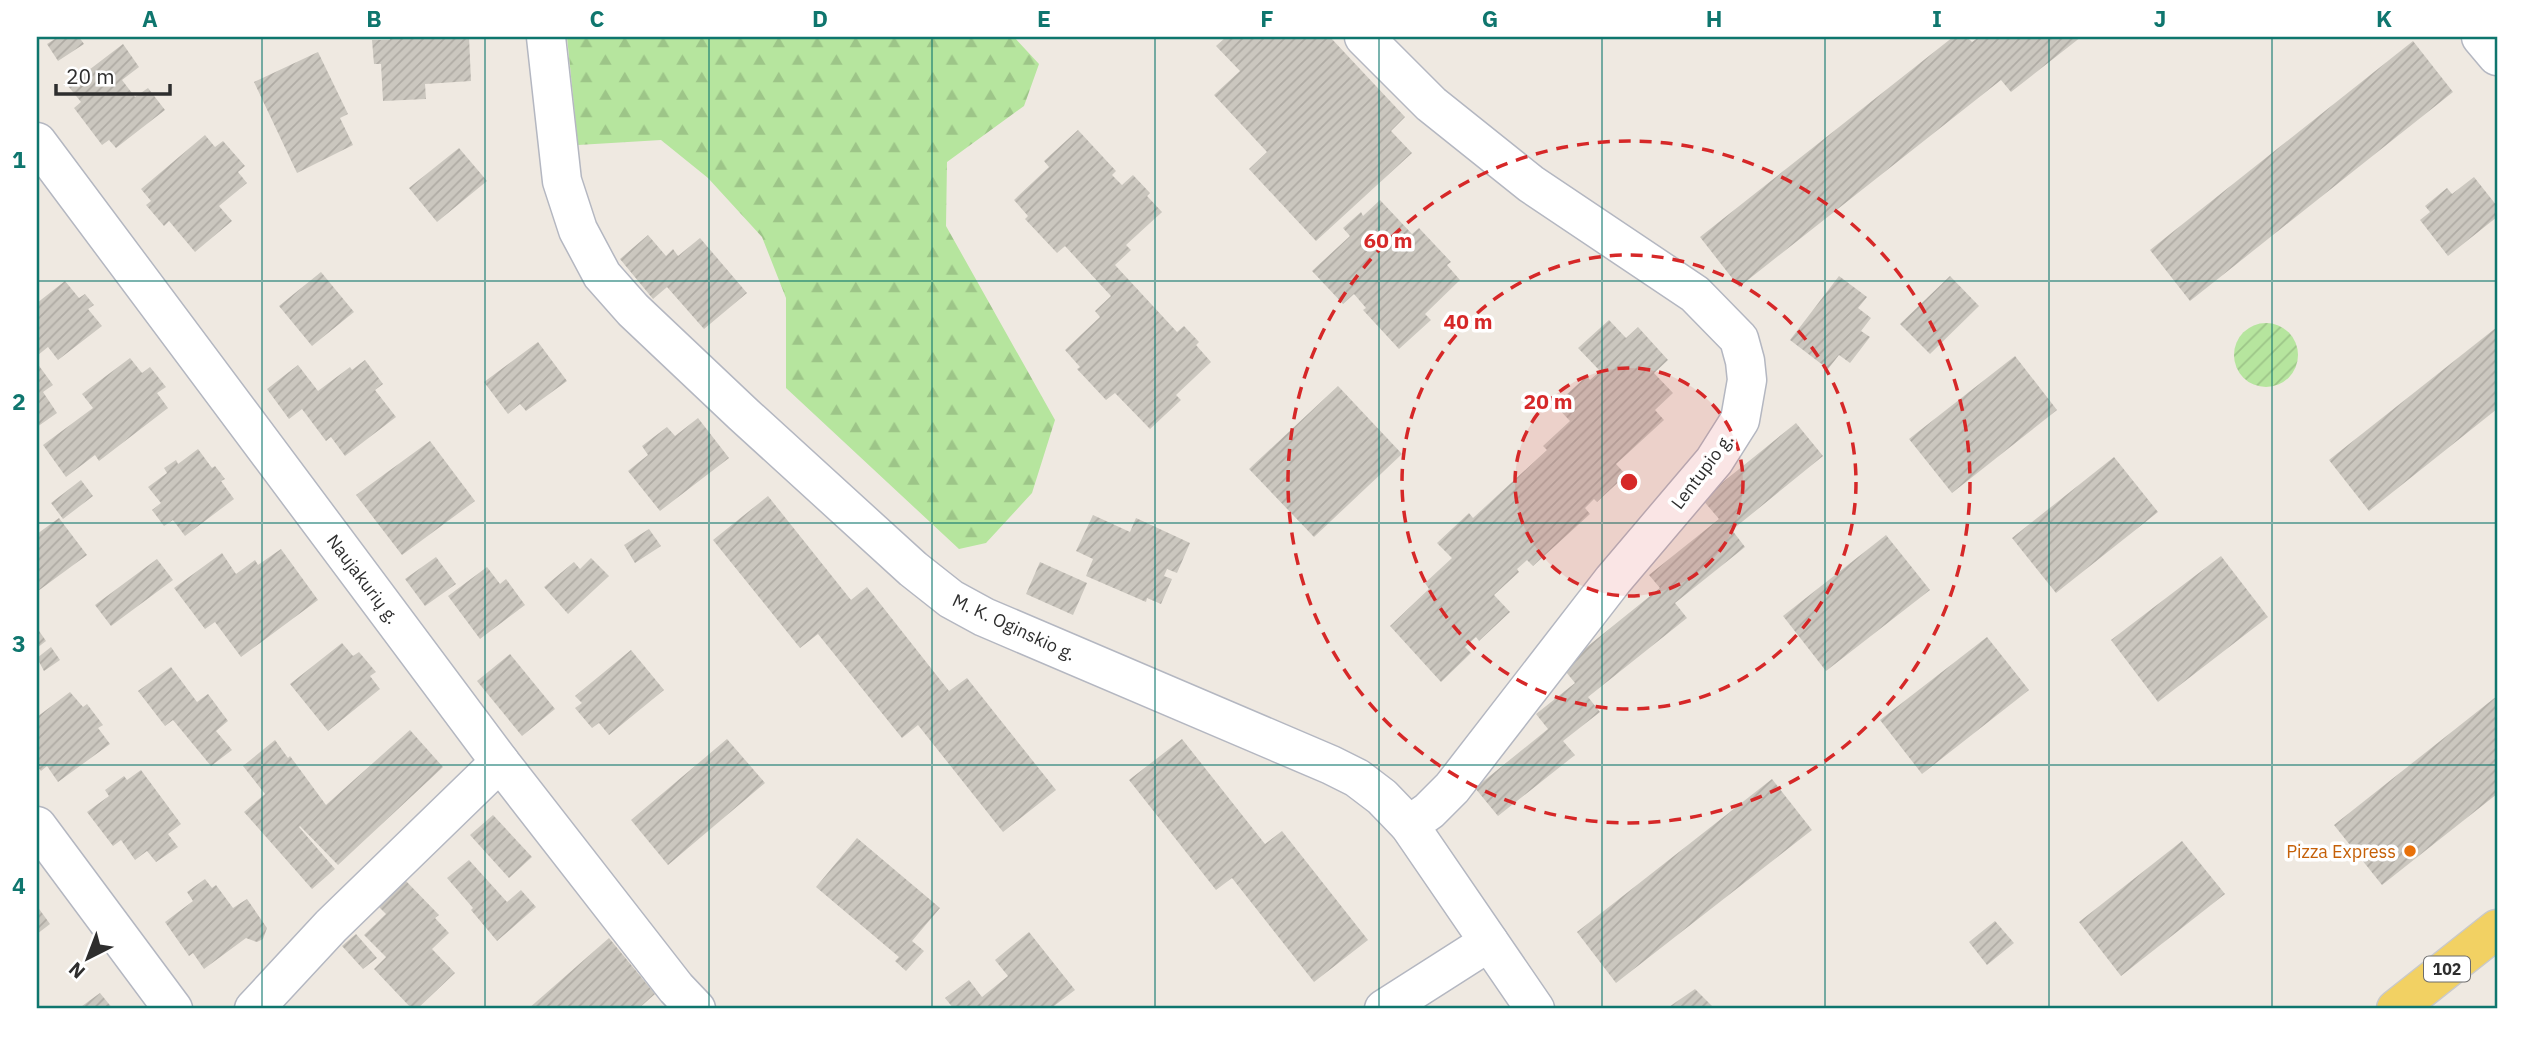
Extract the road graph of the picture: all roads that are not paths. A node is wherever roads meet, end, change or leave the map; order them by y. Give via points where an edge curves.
1 (545, 37) edge
2 (1364, 37) edge
3 (2481, 37) edge
4 (2497, 56) edge
5 (37, 142) edge
6 (500, 762) junction
7 (1409, 825) junction
8 (37, 826) edge
9 (2497, 929) edge
10 (1489, 942) junction
11 (173, 1009) edge
12 (254, 1009) edge
13 (696, 1009) edge
14 (1384, 1009) edge
15 (1535, 1009) edge
16 (2396, 1009) edge

1 - 7 street, M. K. Oginskio g. via 562,181 578,230 602,275 793,461 951,599 1331,765 1374,791
2 - 7 street, Lentupio g. via 1431,104 1531,184 1695,294 1739,339 1747,380 1740,420 1714,461 1613,580 1452,788
3 - 4 street
5 - 6 street, Naujakurių g.
6 - 12 street via 331,926
6 - 13 street, Naujakurių g.
7 - 10 street, M. K. Oginskio g.
8 - 11 street
9 - 16 main road, 102
10 - 14 street
10 - 15 street, M. K. Oginskio g.

